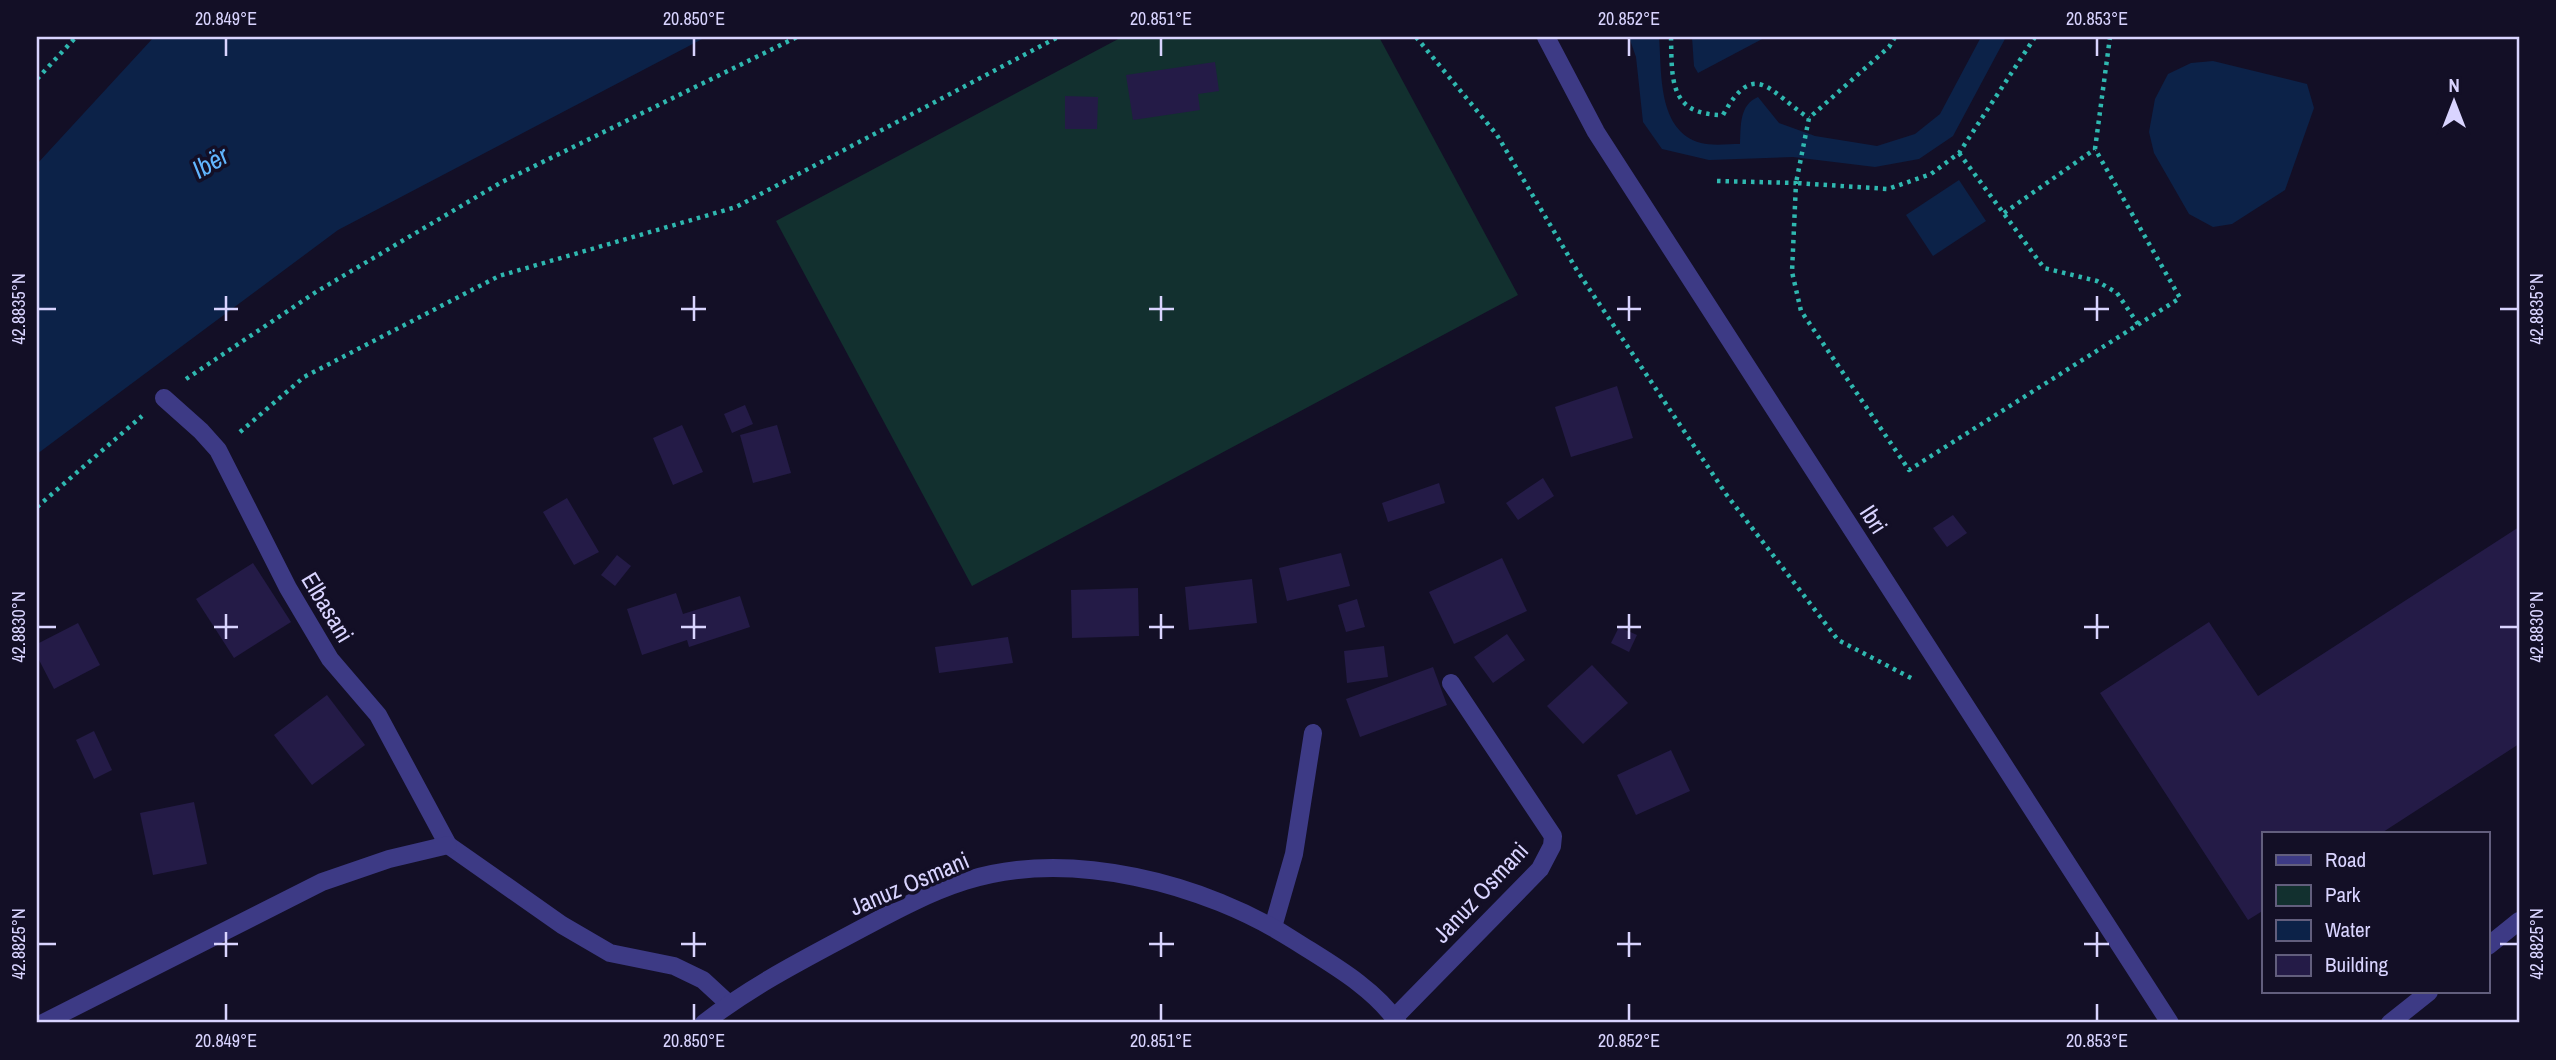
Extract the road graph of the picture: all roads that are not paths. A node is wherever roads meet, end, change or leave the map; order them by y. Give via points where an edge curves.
1 (1546, 37) edge
2 (164, 398) road end
3 (1451, 682) dead end
4 (1313, 733) dead end
5 (448, 845) junction
6 (2519, 921) edge
7 (1273, 927) junction
8 (2490, 944) edge
9 (2428, 993) edge
10 (729, 1004) junction
11 (1396, 1021) edge
12 (43, 1023) edge
13 (704, 1023) edge
14 (2171, 1023) edge
15 (2390, 1023) edge

1 - 14 street, Ibri via 1596,132
2 - 5 street, Elbasani via 218,450 288,588 330,659 378,715
3 - 11 street, Januz Osmani via 1553,836 1552,846 1540,869
4 - 7 street via 1294,854
5 - 10 street, Elbasani via 610,953 674,966 703,980
5 - 12 street via 322,882
6 - 8 street
7 - 10 street, Januz Osmani via 1184,887 1097,871 1023,869 965,881 896,910
7 - 11 street, Januz Osmani via 1368,991
9 - 15 street
10 - 13 street, Januz Osmani

